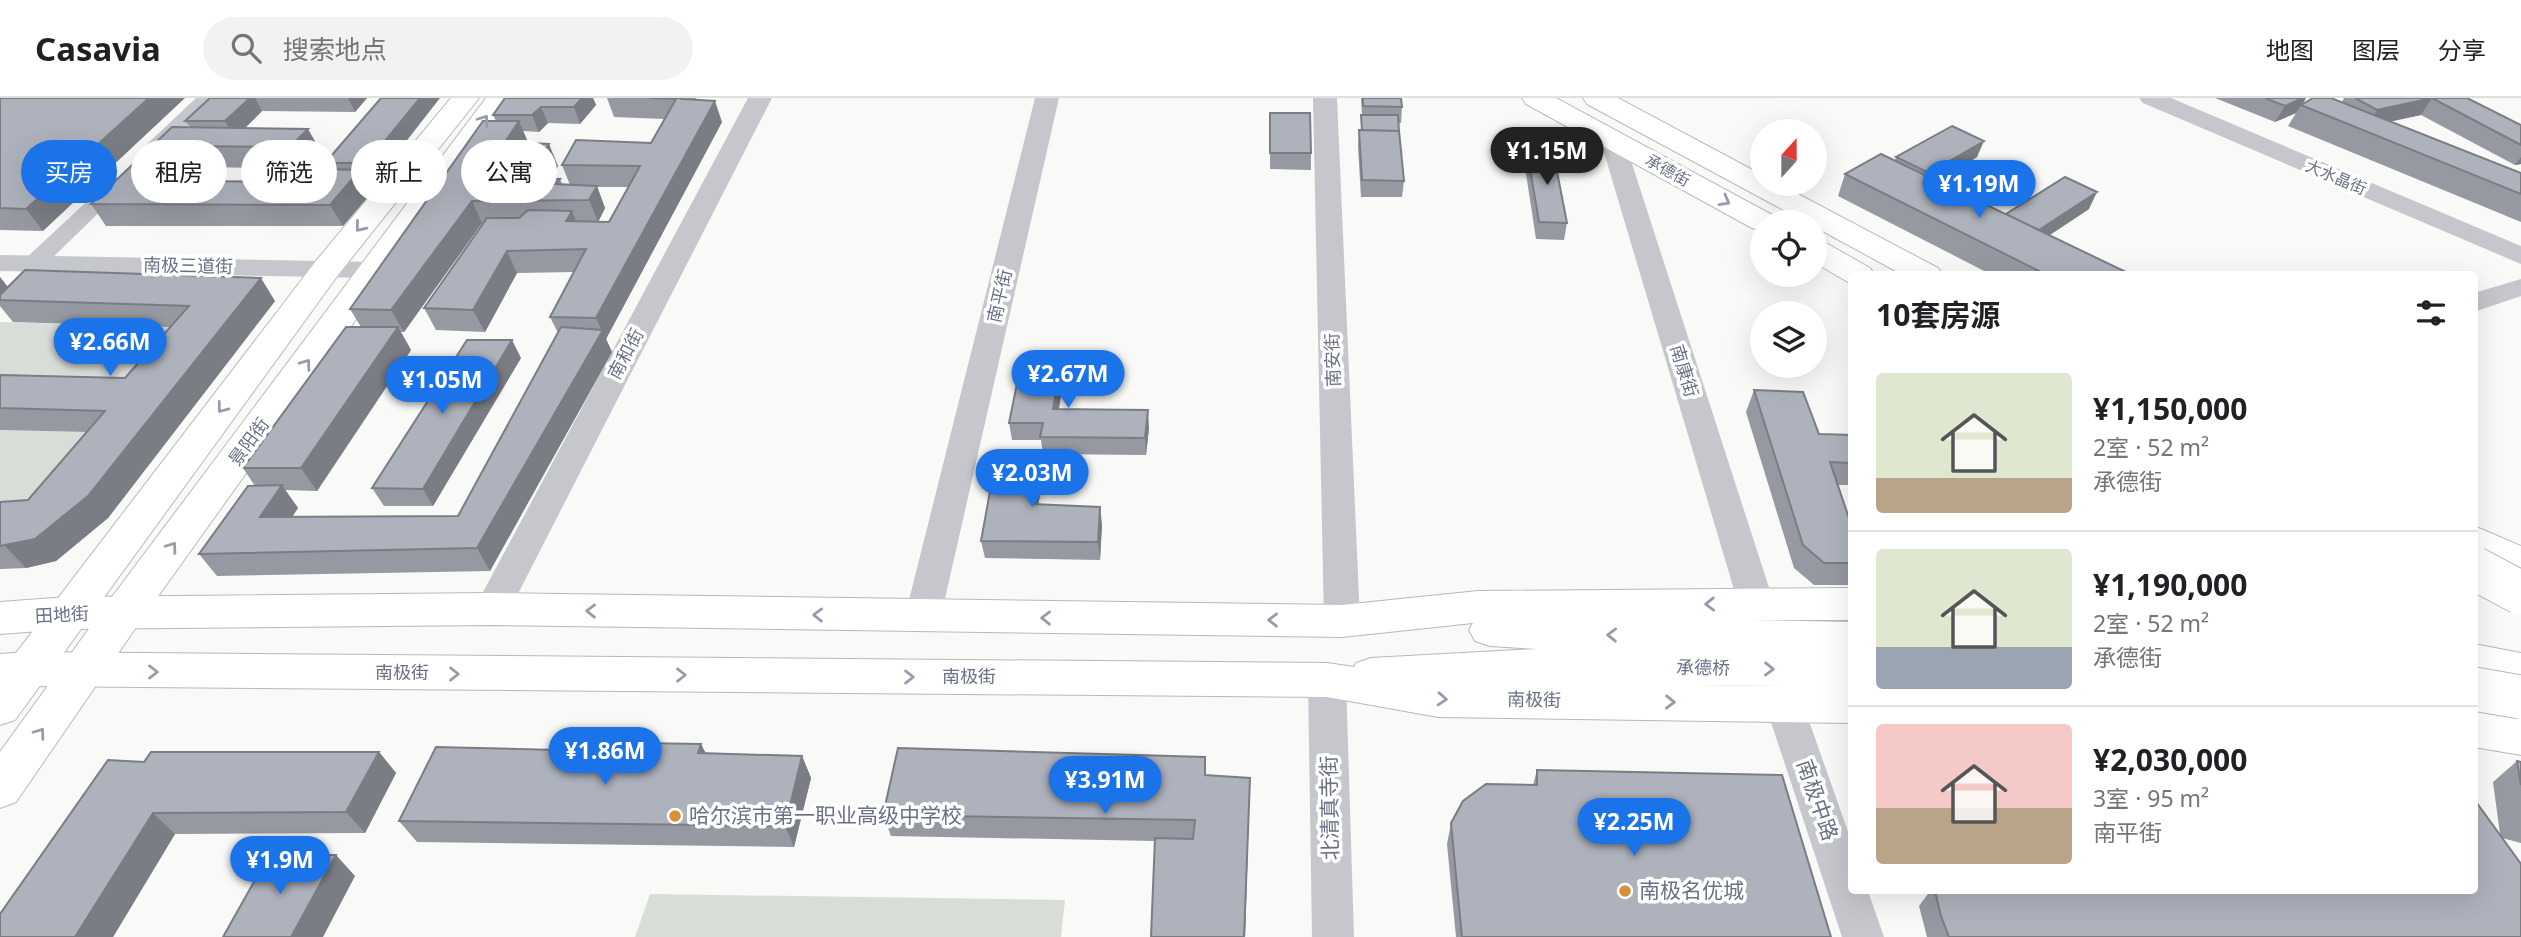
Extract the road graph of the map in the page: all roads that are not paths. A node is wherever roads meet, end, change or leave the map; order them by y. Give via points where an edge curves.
1 (207, 98) edge
2 (465, 98) edge
3 (500, 98) edge
4 (760, 98) edge
5 (1047, 98) edge
6 (1325, 98) edge
7 (1536, 98) edge
8 (1597, 98) edge
9 (1615, 98) edge
10 (2151, 98) edge
11 (1612, 139) junction
12 (1750, 167) edge
13 (1807, 196) edge
14 (1750, 215) edge
15 (2521, 256) edge
16 (1827, 257) edge
17 (0, 263) edge
18 (33, 264) junction
19 (327, 268) junction
20 (375, 270) junction
21 (1852, 271) edge
22 (1919, 271) edge
23 (1952, 271) edge
24 (2521, 286) edge
25 (2478, 302) edge
26 (2478, 542) edge
27 (2521, 563) edge
28 (2478, 570) edge
29 (2521, 572) edge
30 (2478, 589) edge
31 (2521, 593) edge
32 (1756, 603) junction
33 (1848, 604) edge
34 (492, 609) junction
35 (124, 612) junction
36 (68, 613) junction
37 (923, 616) junction
38 (0, 618) edge
39 (1342, 621) junction
40 (1848, 638) edge
41 (1556, 650) junction
42 (2478, 662) edge
43 (14, 670) edge
44 (1848, 670) edge
45 (2521, 670) edge
46 (85, 671) junction
47 (2478, 679) edge
48 (1327, 680) junction
49 (2478, 690) edge
50 (2521, 697) edge
51 (1784, 704) junction
52 (1848, 705) edge
53 (0, 706) edge
54 (2521, 728) edge
55 (2478, 730) edge
56 (2521, 737) edge
57 (0, 788) edge
58 (1848, 893) edge
59 (1848, 894) edge
60 (1333, 937) edge
61 (1863, 937) edge

1 - 18 street
2 -> 19 main road
20 -> 3 main road, 景阳街
4 - 34 street, 南和街
5 - 37 street, 南平街
6 - 39 street, 南安街
7 - 11 main road, 承德街
8 - 22 main road
9 - 12 main road
10 - 15 street, 大水晶街
11 -> 14 main road, 承德街
11 - 32 street, 南康街
13 - 23 main road
16 - 21 main road
17 - 18 street, 南极三道街
18 - 19 street, 南极三道街
19 - 20 street, 南极三道街
19 -> 36 main road
35 -> 20 main road, 景阳街
24 - 25 street
26 - 27 main road
28 - 31 main road, bridge
29 - 30 main road
32 - 33 main road
32 -> 39 main road via 1478,607
34 - 35 main road
37 -> 34 main road
35 - 36 main road, 田地街
35 - 46 main road, 景阳街
36 - 38 main road, 田地街
36 - 43 main road
39 -> 37 main road
39 - 41 main road
40 -> 41 main road, 承德桥
41 -> 44 main road, 承德桥
41 - 48 main road
42 - 45 main road
43 - 46 main road
43 - 53 main road
46 -> 48 main road, 南极街
57 -> 46 main road, 景阳街
47 - 54 main road
48 -> 51 main road, 南极街 via 1438,699
48 - 60 street, 北清真寺街
49 - 50 main road, bridge
51 - 52 main road, 南极街
51 - 58 street, 南极中路
55 - 56 main road
59 - 61 street, 南极中路

